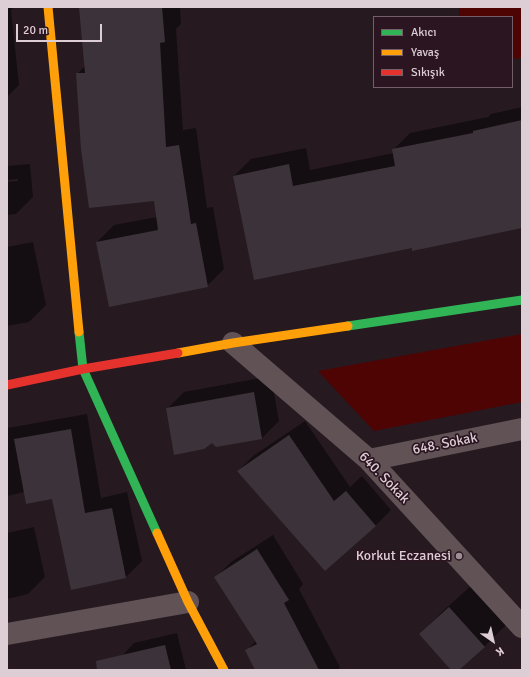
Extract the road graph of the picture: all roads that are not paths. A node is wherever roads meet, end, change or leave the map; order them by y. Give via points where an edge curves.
1 (48, 7) edge
2 (522, 300) edge
3 (233, 343) junction
4 (83, 369) junction
5 (7, 385) edge
6 (522, 429) edge
7 (369, 460) junction
8 (188, 602) junction
9 (522, 627) edge
10 (7, 634) edge
11 (224, 670) edge

1 - 4 street
2 - 3 street
3 - 4 street
3 - 7 street, 640. Sokak
4 - 5 street
4 - 8 street
6 - 7 street, 648. Sokak
7 - 9 street, 640. Sokak
8 - 10 street
8 - 11 street

